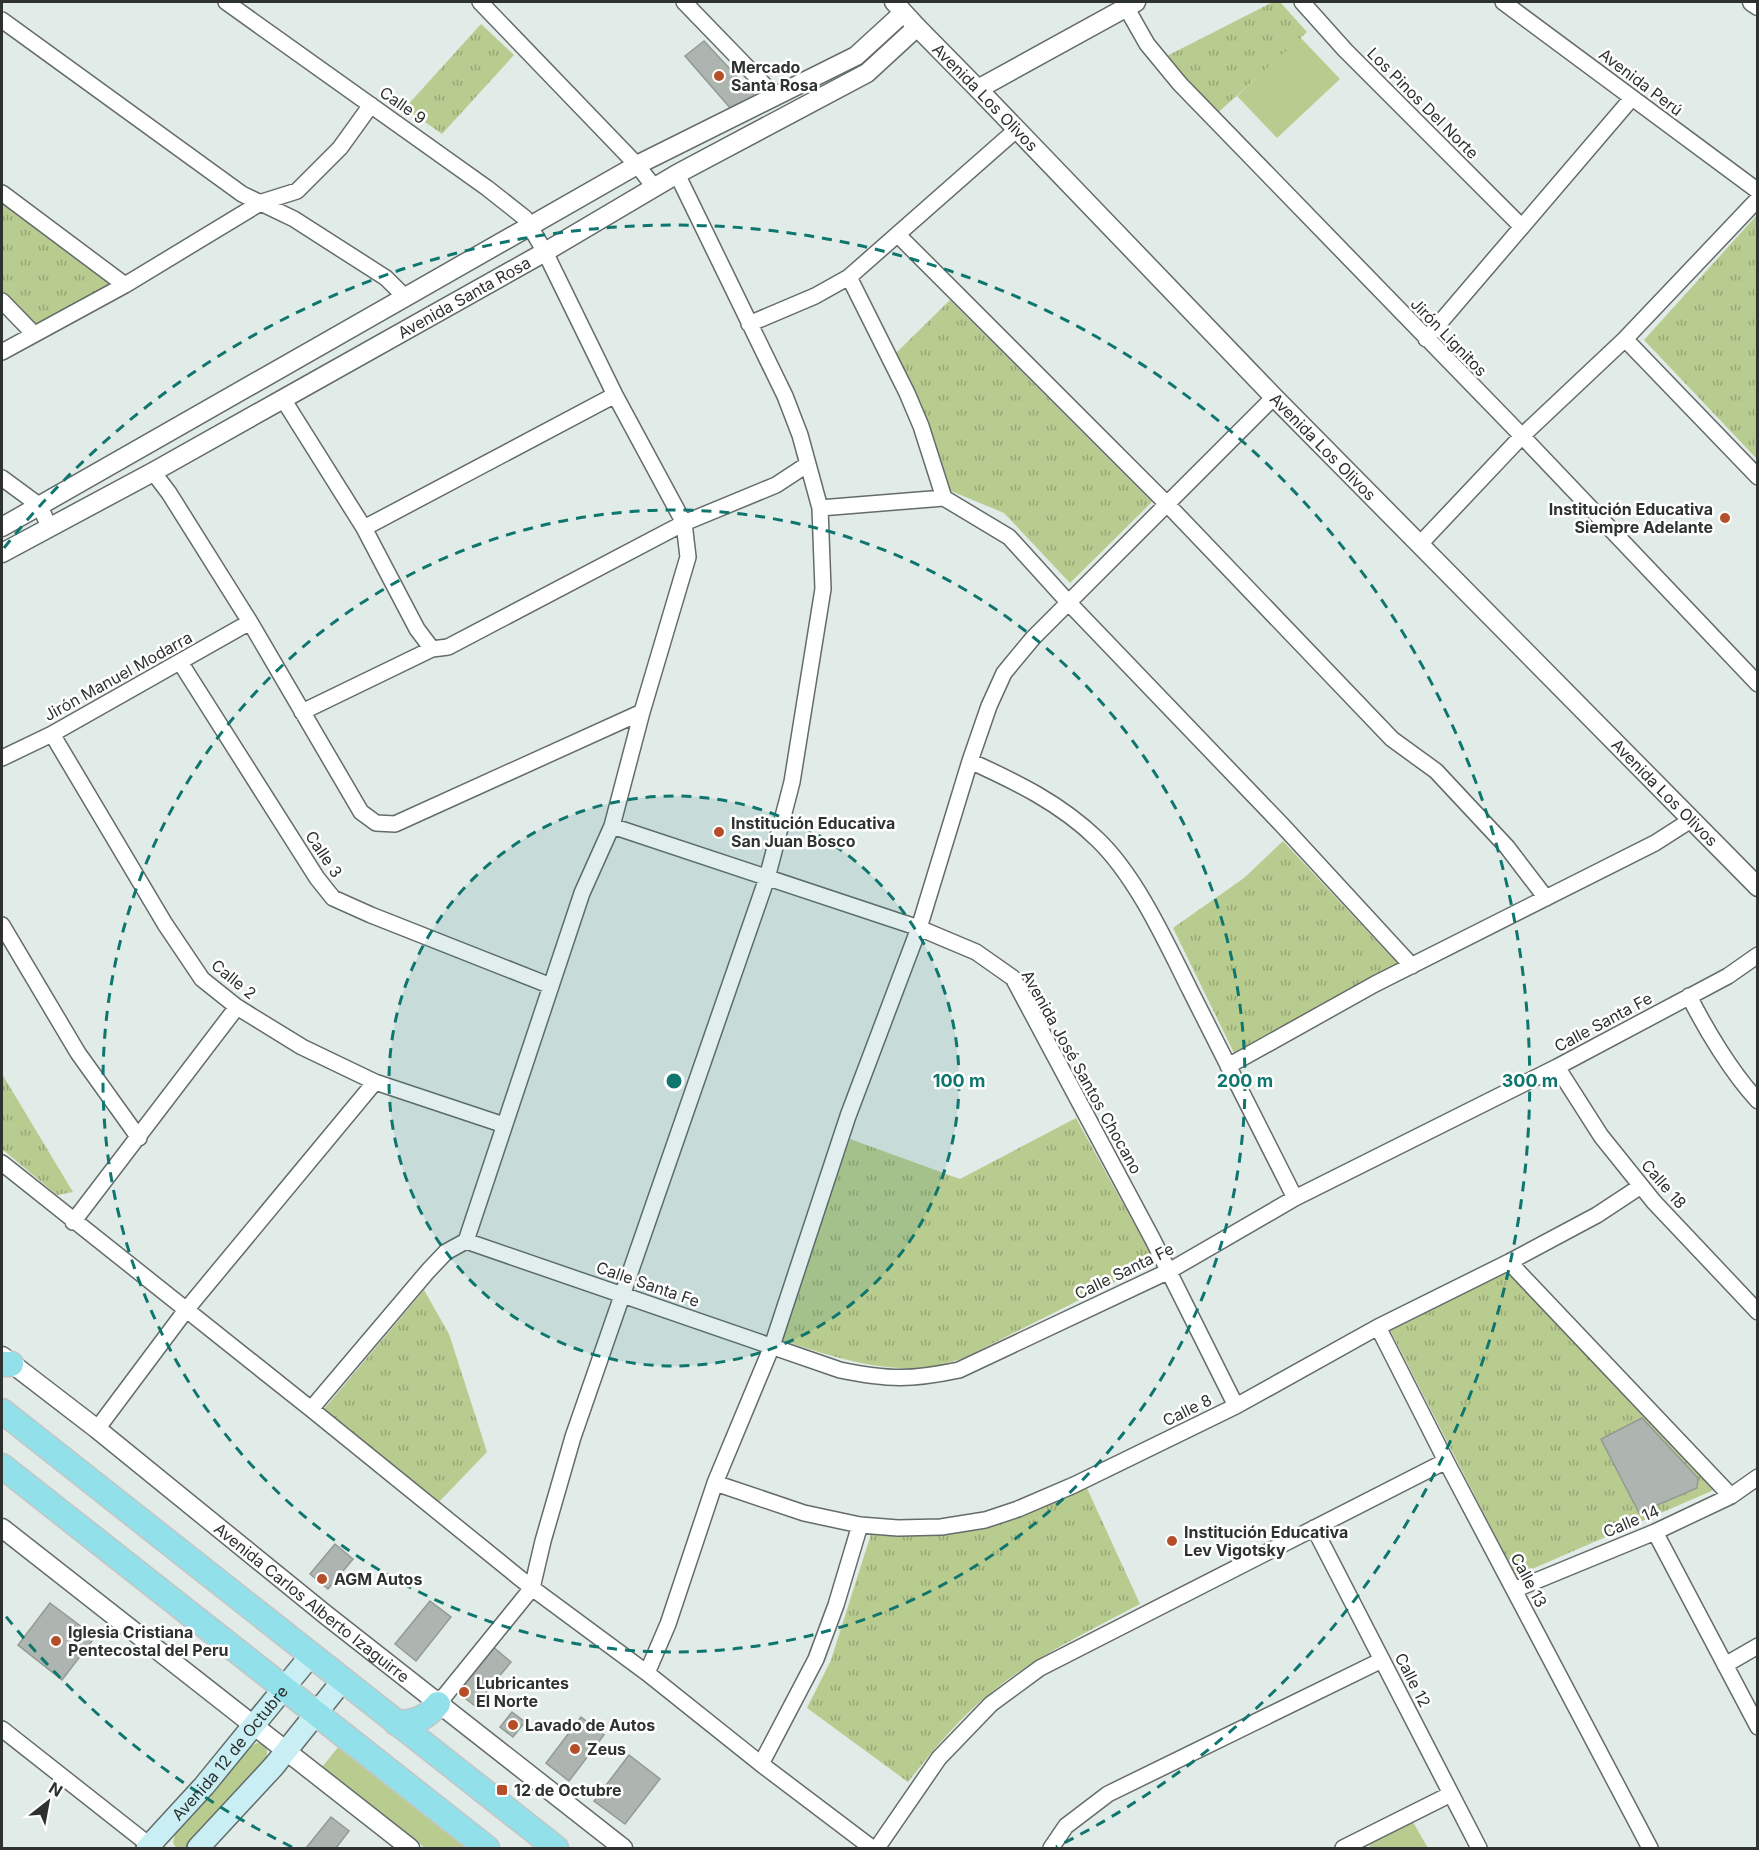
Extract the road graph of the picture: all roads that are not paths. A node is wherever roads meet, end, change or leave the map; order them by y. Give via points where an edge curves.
1 (227, 2) edge
2 (480, 2) edge
3 (684, 2) edge
4 (1302, 2) edge
5 (1503, 2) edge
6 (1752, 2) edge
7 (1131, 4) edge
8 (1758, 6) edge
9 (899, 7) edge
10 (2, 20) edge
11 (917, 27) junction
12 (978, 89) junction
13 (775, 96) junction
14 (1632, 98) junction
15 (371, 105) junction
16 (1016, 130) junction
17 (637, 165) junction
18 (677, 174) junction
19 (656, 188) junction
20 (1758, 191) edge
21 (2, 193) edge
22 (1758, 199) edge
23 (262, 202) junction
24 (530, 225) junction
25 (1522, 227) junction
26 (898, 235) junction
27 (545, 252) junction
28 (849, 277) junction
29 (125, 285) junction
30 (405, 297) junction
31 (2, 302) edge
32 (749, 324) junction
33 (34, 334) junction
34 (1426, 339) junction
35 (1625, 339) junction
36 (2, 352) edge
37 (615, 395) junction
38 (1274, 397) junction
39 (283, 399) junction
40 (1522, 436) junction
41 (808, 464) junction
42 (153, 472) junction
43 (1758, 477) edge
44 (2, 478) edge
45 (944, 498) junction
46 (1167, 504) junction
47 (40, 506) junction
48 (820, 508) junction
49 (684, 523) junction
50 (2, 527) edge
51 (49, 527) junction
52 (364, 528) junction
53 (1419, 545) junction
54 (2, 553) edge
55 (1068, 602) junction
56 (250, 622) junction
57 (432, 648) junction
58 (180, 662) junction
59 (1758, 684) edge
60 (302, 712) junction
61 (642, 712) junction
62 (52, 734) junction
63 (2, 758) edge
64 (969, 761) junction
65 (1691, 820) junction
66 (612, 826) junction
67 (767, 878) junction
68 (1758, 886) edge
69 (1546, 898) junction
70 (2, 925) edge
71 (919, 928) junction
72 (1758, 956) edge
73 (1412, 966) junction
74 (551, 986) junction
75 (1689, 996) junction
76 (237, 1007) junction
77 (1228, 1066) junction
78 (1557, 1067) junction
79 (375, 1082) junction
80 (1758, 1101) edge
81 (504, 1125) junction
82 (139, 1137) junction
83 (2, 1163) edge
84 (1641, 1186) junction
85 (1295, 1198) junction
86 (74, 1222) junction
87 (466, 1241) junction
88 (1509, 1263) junction
89 (1169, 1271) junction
90 (622, 1294) junction
91 (186, 1310) junction
92 (1758, 1312) edge
93 (1378, 1328) junction
94 (772, 1346) junction
95 (5, 1362) edge
96 (1236, 1406) junction
97 (311, 1409) junction
98 (2, 1411) edge
99 (97, 1429) junction
100 (1446, 1461) junction
101 (2, 1466) edge
102 (1758, 1477) edge
103 (715, 1484) junction
104 (1731, 1496) junction
105 (860, 1525) junction
106 (2, 1528) edge
107 (1314, 1528) junction
108 (1655, 1532) junction
109 (532, 1588) junction
110 (1514, 1590) junction
111 (1758, 1646) edge
112 (311, 1655) junction
113 (1382, 1660) junction
114 (1725, 1665) junction
115 (647, 1673) junction
116 (343, 1680) junction
117 (284, 1689) junction
118 (438, 1704) junction
119 (316, 1714) junction
120 (396, 1723) junction
121 (255, 1725) junction
122 (1758, 1727) edge
123 (2, 1729) edge
124 (287, 1751) junction
125 (760, 1764) junction
126 (1451, 1794) junction
127 (150, 1848) edge
128 (198, 1848) edge
129 (410, 1848) edge
130 (487, 1848) edge
131 (556, 1848) edge
132 (622, 1848) edge
133 (872, 1848) edge
134 (877, 1848) edge
135 (1051, 1848) edge
136 (1343, 1848) edge
137 (1479, 1848) edge
138 (1650, 1848) edge

1 - 15 street, Calle 9
2 - 17 street
3 - 13 street
4 - 25 street, Los Pinos Del Norte
5 - 14 street, Avenida Perú
6 - 8 street
7 - 12 street
7 - 34 street, Jirón Lignitos via 1147,45 1180,84
9 - 11 street, Avenida Los Olivos
9 - 13 street, Avenida Santa Rosa via 856,56
10 - 23 street via 242,194
11 - 12 street, Avenida Los Olivos
11 - 18 street, Avenida Santa Rosa via 867,73
12 - 16 street, Avenida Los Olivos
13 - 17 street, Avenida Santa Rosa
14 - 20 street, Avenida Perú
14 - 25 street
15 - 23 street via 340,148 297,191
15 - 24 street, Calle 9 via 487,188
16 - 26 street
16 - 38 street, Avenida Los Olivos
17 - 19 street
17 - 24 street, Avenida Santa Rosa
18 - 19 street, Avenida Santa Rosa
18 - 32 street
19 - 27 street, Avenida Santa Rosa
21 - 29 street
22 - 35 street
23 - 29 street
23 - 30 street via 386,278
24 - 27 street, Calle 9
24 - 30 street, Avenida Santa Rosa
25 - 34 street
26 - 28 street
26 - 46 street
27 - 37 street, Calle 9
27 - 39 street, Avenida Santa Rosa
28 - 32 street
28 - 45 street via 907,393
29 - 33 street
30 - 47 street, Avenida Santa Rosa
31 - 33 street
32 - 41 street via 785,396
33 - 36 street
34 - 40 street, Jirón Lignitos
35 - 40 street
35 - 43 street
37 - 49 street, Calle 9
37 - 52 street
38 - 46 street
38 - 53 street, Avenida Los Olivos
39 - 42 street, Avenida Santa Rosa
39 - 52 street
40 - 53 street
40 - 59 street, Jirón Lignitos
41 - 48 street
41 - 49 street via 776,485
42 - 51 street, Avenida Santa Rosa
42 - 56 street
44 - 47 street
45 - 48 street
45 - 55 street via 1009,537
46 - 55 street
46 - 69 street via 1392,739 1436,771 1507,847
47 - 50 street, Avenida Santa Rosa
47 - 51 street
48 - 67 street via 823,589 792,782
49 - 57 street via 447,647
49 - 61 street via 688,557
51 - 54 street, Avenida Santa Rosa
52 - 57 street via 417,629
53 - 65 street, Avenida Los Olivos
55 - 64 street via 1004,673
55 - 73 street
56 - 58 street, Jirón Manuel Modarra
56 - 60 street
57 - 60 street
58 - 62 street, Jirón Manuel Modarra
58 - 74 street, Calle 3 via 333,898
60 - 61 street via 361,812 376,823 395,824
61 - 66 street
62 - 63 street, Jirón Manuel Modarra
62 - 76 street, Calle 2 via 202,979
64 - 71 street
64 - 77 street via 1044,797 1098,840 1125,872 1156,923
65 - 68 street, Avenida Los Olivos
65 - 69 street
66 - 67 street, Avenida José Santos Chocano
66 - 74 street via 582,893
67 - 71 street, Avenida José Santos Chocano
67 - 90 street
69 - 73 street
70 - 82 street via 78,1053
71 - 89 street, Avenida José Santos Chocano via 976,952 1013,978
71 - 94 street via 848,1116
72 - 75 street, Calle Santa Fe
73 - 77 street
74 - 81 street
75 - 78 street, Calle Santa Fe
75 - 80 street via 1714,1041
76 - 79 street, Calle 2 via 302,1047
76 - 82 street
77 - 85 street
78 - 84 street, Calle 18 via 1601,1136
78 - 85 street, Calle Santa Fe
79 - 81 street, Calle 2
79 - 91 street
81 - 87 street
82 - 86 street
83 - 86 street
84 - 88 street, Calle 8 via 1598,1215
84 - 92 street, Calle 18
85 - 89 street, Calle Santa Fe
86 - 91 street
87 - 90 street, Calle Santa Fe
87 - 97 street via 446,1252 428,1271
88 - 93 street, Calle 8
88 - 104 street
89 - 94 street, Calle Santa Fe via 959,1370 925,1377 895,1378 852,1372
89 - 96 street, Avenida José Santos Chocano
90 - 94 street, Calle Santa Fe
90 - 109 street via 573,1437
91 - 97 street
91 - 99 street
93 - 96 street, Calle 8
93 - 100 street, Calle 13
94 - 103 street
95 - 99 street, Avenida Carlos Alberto Izaguirre
96 - 105 street, Calle 8 via 1074,1485 985,1520 941,1527
97 - 109 street
98 - 112 main road
99 - 118 street, Avenida Carlos Alberto Izaguirre
100 - 107 street
100 - 110 street, Calle 13
101 - 117 main road
102 - 104 street, Calle 14
103 - 105 street, Calle 8 via 804,1513
103 - 115 street via 668,1624
104 - 108 street, Calle 14
105 - 125 street via 816,1659
106 - 121 street
107 - 113 street, Calle 12
107 - 134 street via 1050,1663 991,1704 939,1758
108 - 110 street, Calle 14
108 - 114 street
109 - 115 street
109 - 118 street
110 - 138 street, Calle 13
111 - 114 street
112 - 116 main road
112 - 117 main road, Avenida 12 de Octubre
113 - 126 street, Calle 12
113 - 135 street via 1108,1794 1065,1827
114 - 122 street
115 - 125 street
116 - 119 main road
116 - 120 main road
117 - 119 main road
117 - 121 main road, Avenida 12 de Octubre
118 - 120 main road via 421,1720
118 - 132 street, Avenida Carlos Alberto Izaguirre
119 - 124 main road
119 - 130 main road
120 - 131 main road
121 - 124 street
121 - 127 main road, Avenida 12 de Octubre
123 - 127 street
124 - 128 main road
124 - 129 street
125 - 133 street
126 - 136 street
126 - 137 street, Calle 12

